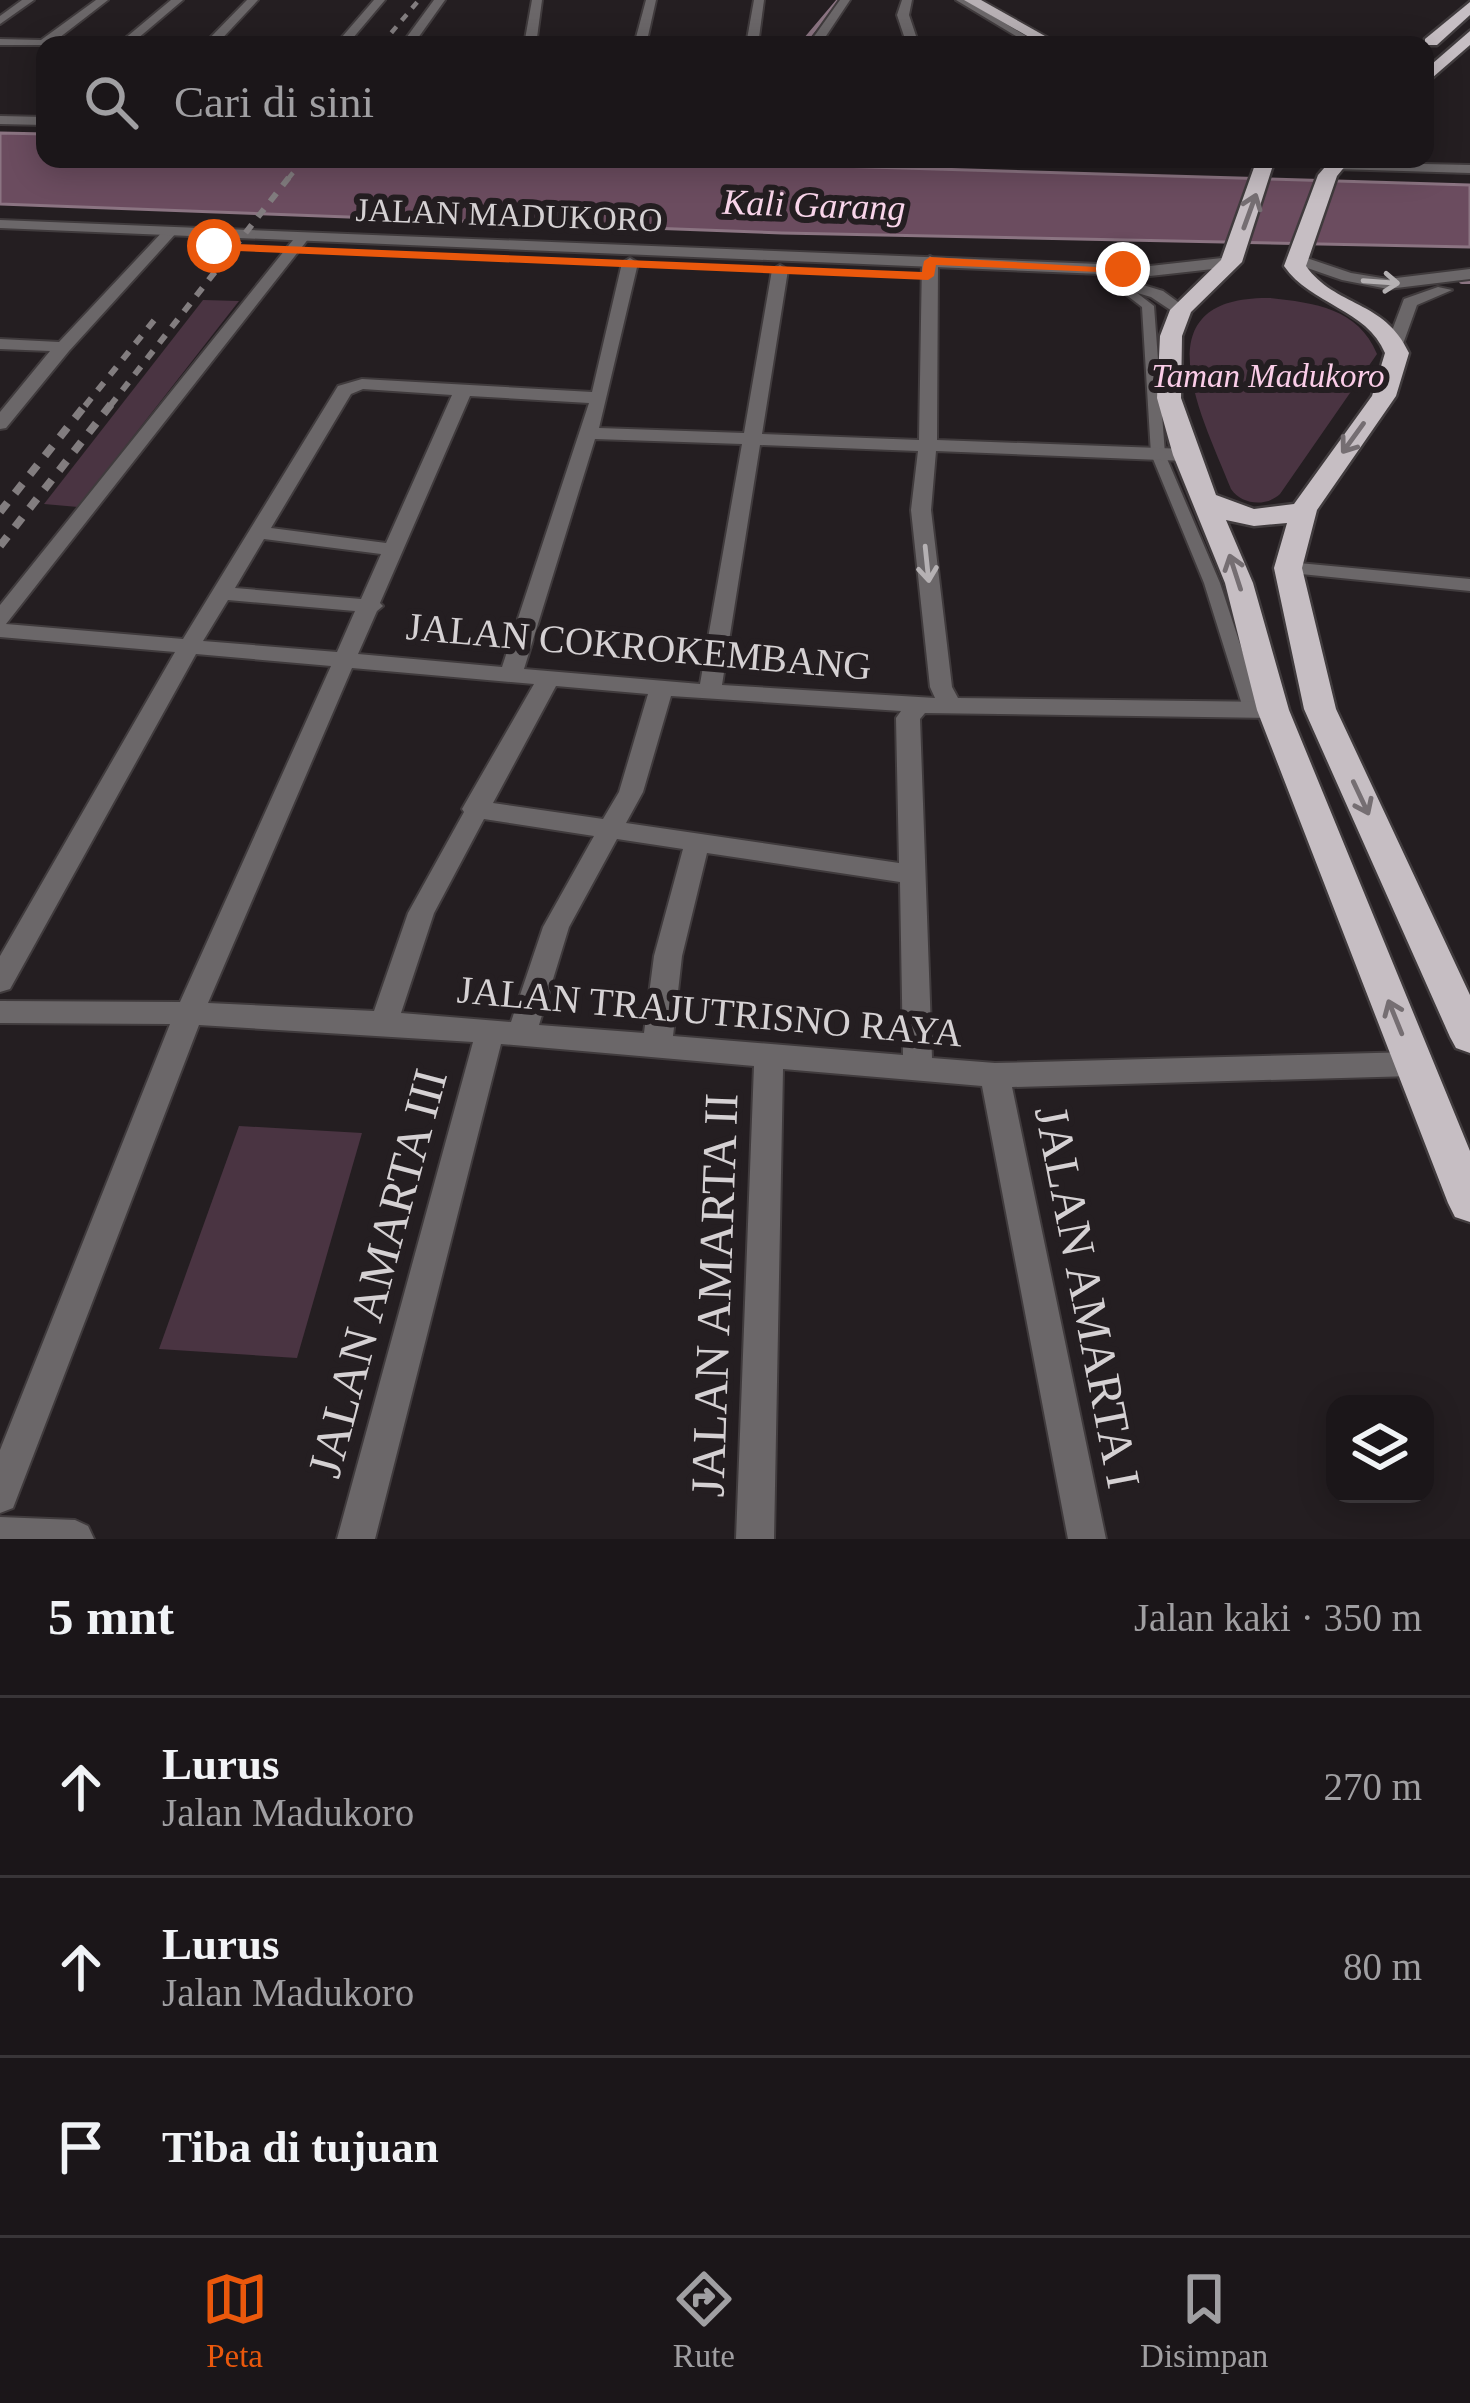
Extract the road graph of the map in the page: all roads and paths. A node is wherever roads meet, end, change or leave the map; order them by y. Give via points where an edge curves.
1 (29, 0) edge
2 (103, 0) edge
3 (178, 0) edge
4 (254, 0) edge
5 (380, 0) edge
6 (440, 0) edge
7 (537, 0) edge
8 (651, 0) edge
9 (759, 0) edge
10 (845, 0) edge
11 (908, 0) edge
12 (960, 0) edge
13 (970, 0) edge
14 (1470, 7) edge
15 (0, 20) edge
16 (54, 36) edge
17 (134, 36) edge
18 (218, 36) edge
19 (349, 36) edge
20 (414, 36) edge
21 (531, 36) edge
22 (642, 36) edge
23 (753, 36) edge
24 (820, 36) edge
25 (910, 36) edge
26 (1028, 36) edge
27 (1029, 36) edge
28 (1470, 36) edge
29 (1434, 40) edge
30 (0, 42) edge
31 (36, 44) edge
32 (1434, 70) edge
33 (0, 120) edge
34 (36, 121) edge
35 (1259, 168) edge
36 (1330, 168) edge
37 (1400, 168) edge
38 (1470, 169) edge
39 (0, 224) edge
40 (0, 236) edge
41 (166, 237) junction
42 (297, 244) junction
43 (1233, 256) junction
44 (1295, 259) junction
45 (630, 263) junction
46 (929, 268) junction
47 (780, 270) junction
48 (1470, 274) edge
49 (1115, 281) junction
50 (1470, 289) edge
51 (1181, 310) junction
52 (0, 344) edge
53 (1395, 344) junction
54 (63, 347) junction
55 (462, 393) junction
56 (599, 398) junction
57 (0, 424) edge
58 (587, 433) junction
59 (752, 442) junction
60 (927, 448) junction
61 (1172, 454) junction
62 (1207, 501) junction
63 (1304, 510) junction
64 (257, 532) junction
65 (396, 550) junction
66 (1288, 568) junction
67 (1470, 585) edge
68 (221, 593) junction
69 (372, 606) junction
70 (0, 619) edge
71 (0, 630) edge
72 (193, 647) junction
73 (349, 658) junction
74 (511, 673) junction
75 (550, 676) junction
76 (666, 688) junction
77 (710, 692) junction
78 (919, 705) junction
79 (951, 706) junction
80 (1262, 709) junction
81 (474, 809) junction
82 (611, 828) junction
83 (698, 840) junction
84 (911, 874) junction
85 (0, 981) edge
86 (0, 1012) edge
87 (189, 1013) junction
88 (384, 1023) junction
89 (505, 1034) junction
90 (1470, 1037) edge
91 (657, 1046) junction
92 (769, 1055) junction
93 (1413, 1064) junction
94 (918, 1069) junction
95 (995, 1075) junction
96 (1470, 1203) edge
97 (0, 1495) edge
98 (0, 1536) edge
99 (75, 1539) edge
100 (356, 1539) edge
101 (755, 1539) edge
102 (1088, 1539) edge

1 - 15 street
2 - 16 street
3 - 17 street
4 - 18 street
5 - 19 street
6 - 20 street
7 - 21 street
8 - 22 street
9 - 23 street
10 - 24 street
11 - 25 street
12 - 26 street
13 - 27 main road
14 - 29 highway
28 - 32 highway
30 - 31 street
33 - 34 street
43 -> 35 highway
36 - 44 highway
37 - 38 street
39 - 41 street, JALAN MADUKORO
40 - 41 street, JALAN MADUKORO
41 - 42 street, JALAN MADUKORO
41 - 54 street
42 - 45 street, JALAN MADUKORO
42 - 46 street, JALAN MADUKORO
42 - 70 street
43 - 46 street, JALAN MADUKORO via 1150,271
43 - 51 highway
44 -> 48 street via 1388,284
44 - 53 highway via 1311,286 1377,322
45 - 47 street, JALAN MADUKORO
45 - 56 street
46 - 47 street, JALAN MADUKORO
46 - 49 street, JALAN MADUKORO
46 - 60 street
47 - 59 street
49 - 51 street, JALAN MADUKORO
49 - 61 street via 1148,306
50 - 53 street via 1410,302
51 - 61 highway via 1171,337
52 - 54 street
53 -> 63 highway via 1384,395
54 - 57 street
55 - 56 street
55 - 64 street via 351,385
55 - 65 street
56 - 58 street
58 - 59 street
58 - 74 street
59 - 60 street
59 - 77 street
60 - 61 street
60 -> 79 street via 921,510 941,687
61 - 62 highway
61 - 80 street
62 - 63 highway via 1264,520
80 -> 62 highway via 1239,583
63 - 66 highway
64 - 65 street
64 - 68 street
65 - 69 street
66 - 67 street
66 -> 90 highway via 1320,709
68 - 69 street
68 - 72 street
69 - 73 street
71 - 72 street, JALAN COKROKEMBANG
72 - 73 street, JALAN COKROKEMBANG
72 - 85 street
73 - 74 street, JALAN COKROKEMBANG
73 - 87 street
74 - 75 street, JALAN COKROKEMBANG
75 - 76 street, JALAN COKROKEMBANG
75 - 81 street
76 - 77 street, JALAN COKROKEMBANG
76 - 82 street, JALAN AMARTA III
77 - 78 street, JALAN COKROKEMBANG
78 - 79 street, JALAN COKROKEMBANG
78 - 84 street via 908,718
79 - 80 street, JALAN COKROKEMBANG
93 -> 80 highway
81 - 82 street
81 - 88 street via 421,913
82 - 83 street
82 - 89 street, JALAN AMARTA III
83 - 84 street
83 - 91 street via 668,956
84 - 94 street
86 - 87 street, JALAN TRAJUTRISNO RAYA
87 - 88 street, JALAN TRAJUTRISNO RAYA
87 - 97 street
88 - 89 street, JALAN TRAJUTRISNO RAYA
89 - 91 street, JALAN TRAJUTRISNO RAYA
89 - 100 street, JALAN AMARTA III
91 - 92 street, JALAN TRAJUTRISNO RAYA
92 - 94 street, JALAN TRAJUTRISNO RAYA
92 - 101 street, JALAN AMARTA II
93 - 95 street, JALAN TRAJUTRISNO RAYA
93 - 96 highway
94 - 95 street, JALAN TRAJUTRISNO RAYA
95 - 102 street, JALAN AMARTA I
98 - 99 street

